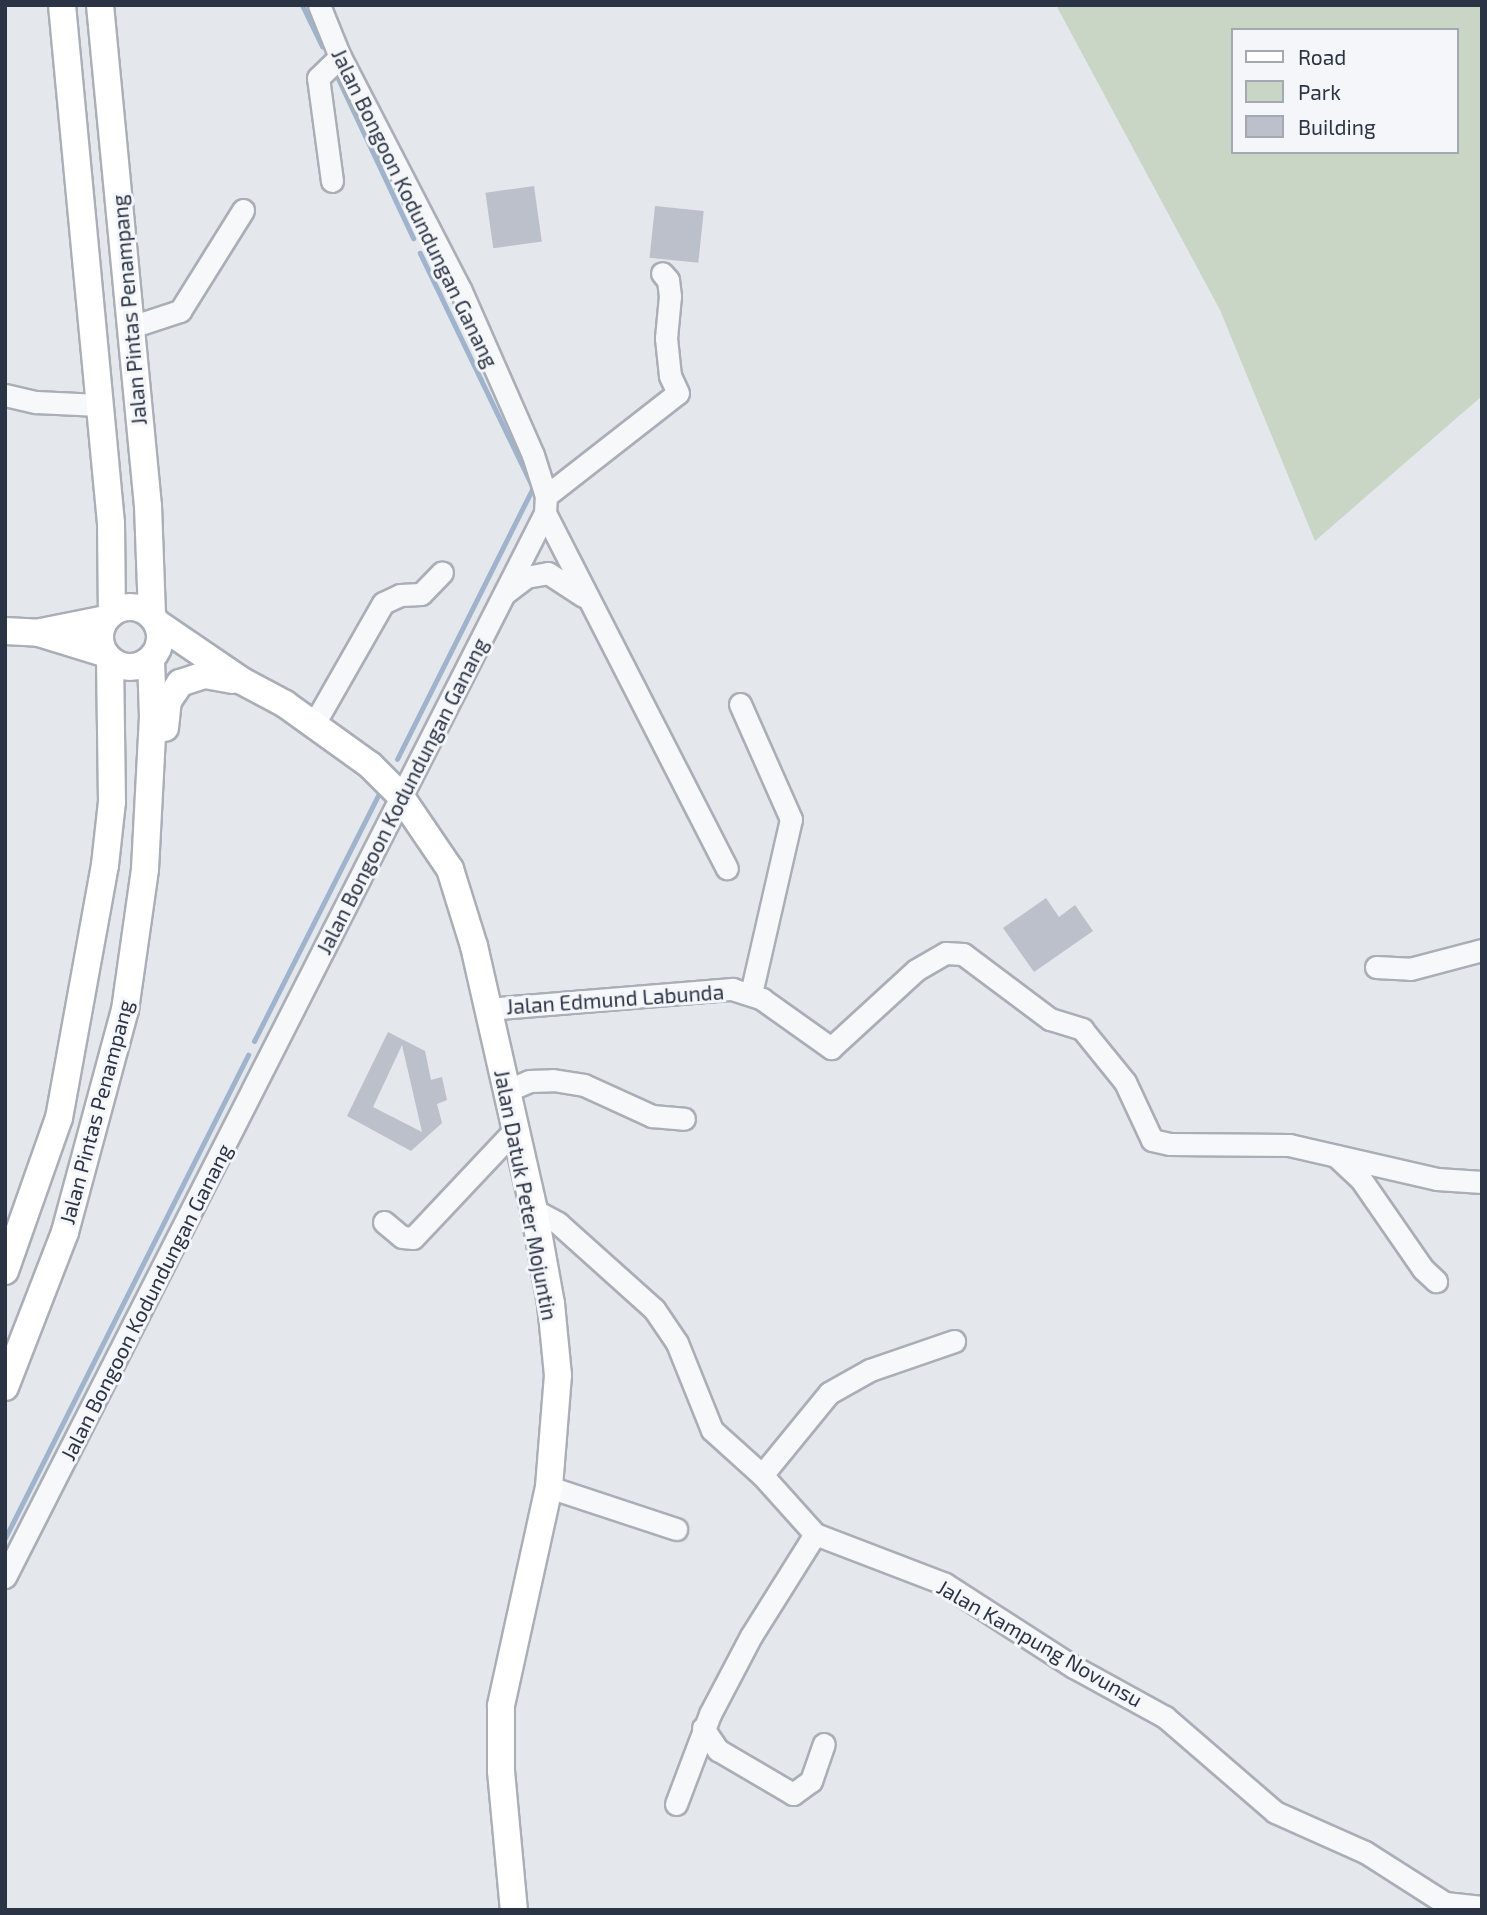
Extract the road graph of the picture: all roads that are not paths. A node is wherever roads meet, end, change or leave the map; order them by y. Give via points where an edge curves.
1 (62, 5) edge
2 (100, 5) edge
3 (319, 5) edge
4 (340, 57) junction
5 (332, 181) dead end
6 (243, 210) dead end
7 (662, 273) dead end
8 (131, 327) junction
9 (5, 395) edge
10 (99, 405) junction
11 (546, 505) junction
12 (442, 572) dead end
13 (503, 594) junction
14 (587, 599) junction
15 (109, 616) junction
16 (154, 619) junction
17 (5, 631) edge
18 (39, 633) junction
19 (107, 656) junction
20 (150, 660) junction
21 (242, 681) junction
22 (740, 704) dead end
23 (314, 724) junction
24 (399, 794) junction
25 (147, 839) junction
26 (727, 868) dead end
27 (1482, 950) edge
28 (1376, 967) dead end
29 (751, 993) junction
30 (487, 1009) junction
31 (506, 1091) junction
32 (684, 1119) dead end
33 (514, 1131) junction
34 (1335, 1156) junction
35 (1482, 1182) edge
36 (534, 1210) junction
37 (384, 1222) dead end
38 (5, 1271) edge
39 (1436, 1280) dead end
40 (954, 1341) dead end
41 (5, 1387) edge
42 (762, 1475) junction
43 (549, 1487) junction
44 (676, 1529) dead end
45 (815, 1534) junction
46 (5, 1577) edge
47 (703, 1728) junction
48 (824, 1744) dead end
49 (676, 1804) dead end
50 (1482, 1907) edge
51 (513, 1910) edge

1 - 10 main road, Jalan Pintas Penampang
2 - 8 main road, Jalan Pintas Penampang
3 - 4 street, Jalan Bongoon Kodundungan Ganang
4 - 5 street via 318,78
4 - 11 street, Jalan Bongoon Kodundungan Ganang via 460,289 533,455
6 - 8 street via 180,311
7 - 11 street via 670,296 666,338 670,376 678,393
8 - 16 main road, Jalan Pintas Penampang
9 - 10 street via 36,402
10 - 15 main road, Jalan Pintas Penampang via 111,523
11 - 13 street, Jalan Bongoon Kodundungan Ganang
11 - 14 street
12 - 23 street via 421,594 400,595 383,603
13 - 14 street via 526,577 548,573
13 - 24 street, Jalan Bongoon Kodundungan Ganang
14 - 26 street
15 - 16 main road via 137,607
15 - 18 main road
15 - 19 main road via 100,636
16 - 20 main road via 161,640
16 - 21 main road, Jalan Datuk Peter Mojuntin
17 - 18 main road
18 - 19 main road
19 - 20 main road via 126,668
19 - 38 main road, Jalan Pintas Penampang via 112,789 105,865 59,1118
20 - 25 main road, Jalan Pintas Penampang via 153,717
21 - 23 main road, Jalan Datuk Peter Mojuntin
21 - 25 main road via 191,677 175,688 166,712 156,815
22 - 29 street via 791,819
23 - 24 main road, Jalan Datuk Peter Mojuntin via 370,765
24 - 30 main road, Jalan Datuk Peter Mojuntin via 450,869
24 - 46 street, Jalan Bongoon Kodundungan Ganang via 335,931
25 - 41 main road, Jalan Pintas Penampang via 125,1010 108,1080 65,1233
27 - 28 street via 1410,969
29 - 30 street, Jalan Edmund Labunda via 732,989
29 - 34 street, Jalan Edmund Labunda via 831,1048 916,970 946,953 963,954 1050,1019 1082,1029 1125,1082 1152,1140 1170,1144 1270,1143
30 - 31 main road, Jalan Datuk Peter Mojuntin
31 - 32 street via 529,1081 553,1080 584,1085 652,1116
31 - 33 main road, Jalan Datuk Peter Mojuntin
33 - 36 main road, Jalan Datuk Peter Mojuntin
33 - 37 street via 413,1238 402,1237
34 - 35 street, Jalan Edmund Labunda via 1437,1179
34 - 39 street via 1360,1178 1423,1269
36 - 42 street, Jalan Kampung Novunsu via 558,1223 667,1324 705,1419 723,1442
36 - 43 main road, Jalan Datuk Peter Mojuntin via 558,1375
40 - 42 street via 870,1370 829,1393 810,1410 791,1444
42 - 45 street, Jalan Kampung Novunsu
43 - 44 street
43 - 51 main road, Jalan Datuk Peter Mojuntin via 500,1706
45 - 47 street via 751,1636
45 - 50 street, Jalan Kampung Novunsu via 945,1584 1074,1667 1165,1717 1275,1812 1365,1852 1445,1903
47 - 48 street via 718,1750 793,1794 811,1781
47 - 49 street

